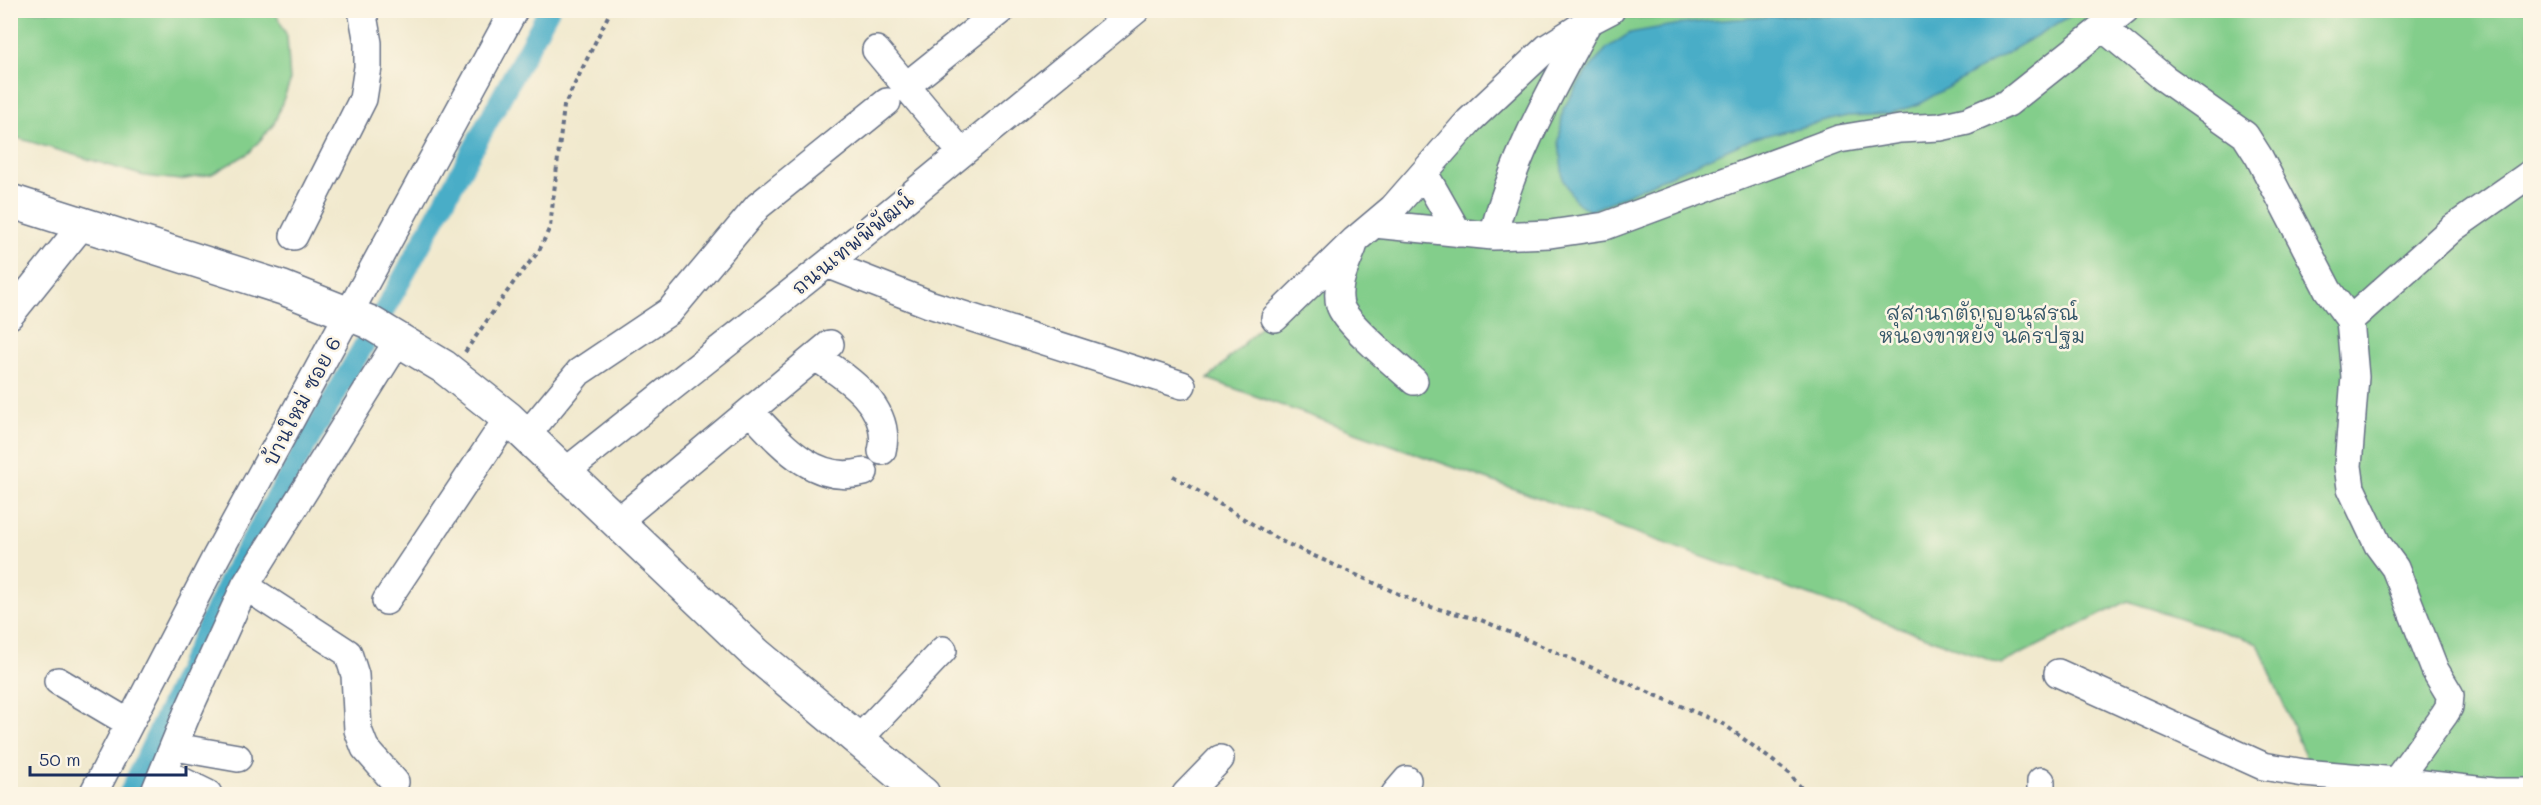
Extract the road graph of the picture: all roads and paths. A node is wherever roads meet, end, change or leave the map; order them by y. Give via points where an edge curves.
1 (362, 10) edge
2 (514, 10) edge
3 (611, 10) edge
4 (1002, 10) edge
5 (1136, 10) edge
6 (2125, 10) edge
7 (1599, 16) edge
8 (2102, 27) junction
9 (876, 50) dead end
10 (897, 94) junction
11 (962, 153) junction
12 (1424, 173) junction
13 (2530, 174) edge
14 (10, 201) edge
15 (83, 224) junction
16 (1365, 232) junction
17 (1458, 232) junction
18 (294, 236) dead end
19 (1493, 236) junction
20 (827, 264) junction
21 (10, 315) edge
22 (1275, 318) dead end
23 (2350, 321) junction
24 (375, 326) junction
25 (450, 372) junction
26 (1414, 381) dead end
27 (1182, 385) dead end
28 (750, 411) junction
29 (517, 427) junction
30 (882, 451) dead end
31 (864, 471) dead end
32 (565, 472) junction
33 (1173, 476) dead end
34 (618, 521) junction
35 (245, 586) junction
36 (387, 601) dead end
37 (943, 650) dead end
38 (2058, 673) dead end
39 (58, 681) dead end
40 (129, 723) junction
41 (858, 740) junction
42 (175, 747) junction
43 (238, 758) dead end
44 (1220, 759) dead end
45 (2396, 781) junction
46 (395, 782) dead end
47 (159, 784) edge
48 (2530, 792) edge
49 (918, 793) edge
50 (93, 795) edge
51 (208, 795) edge
52 (1186, 795) edge
53 (1806, 795) edge

1 - 18 street via 368,43 363,99
2 - 24 street, บ้านใหม่ ซอย 6
3 - 25 path via 564,106 550,227 539,251
4 - 10 street
5 - 11 street, ถนนเทพพิพัฒน์
6 - 8 street
7 - 12 street via 1547,48 1469,121
7 - 19 street via 1538,114 1505,188
8 - 19 street via 2008,103 1967,121 1839,139 1605,226 1550,234
8 - 23 street via 2164,78 2245,135 2328,290
9 - 10 street
10 - 11 street
10 - 29 street via 758,206 670,311 596,358
11 - 20 street, ถนนเทพพิพัฒน์
12 - 16 street
12 - 17 street
13 - 23 street via 2453,228
14 - 15 main road
15 - 21 street
15 - 24 main road via 283,288
16 - 17 street
16 - 22 street
16 - 26 street via 1341,277 1340,306 1349,320
17 - 19 street
20 - 27 street via 929,304
20 - 32 street, ถนนเทพพิพัฒน์
23 - 45 street via 2355,377 2348,466 2351,488 2378,545 2395,568 2435,670 2450,695 2445,715
24 - 25 main road
24 - 35 street
24 - 40 street, บ้านใหม่ ซอย 6
25 - 29 main road
28 - 30 street via 824,351 870,402 881,422 885,441
28 - 31 street via 780,444 823,472 841,476
28 - 34 street
29 - 32 main road
29 - 36 street
32 - 34 main road
33 - 53 path via 1279,540 1423,605 1481,620 1725,725 1789,773
34 - 41 main road via 756,654
35 - 42 street
35 - 46 street via 348,653 355,675 358,730 365,748
37 - 41 street
38 - 45 street via 2263,766
39 - 40 street
40 - 50 street, บ้านใหม่ ซอย 6
41 - 49 main road
42 - 43 street
42 - 47 street
44 - 52 street
45 - 48 street
47 - 51 street

